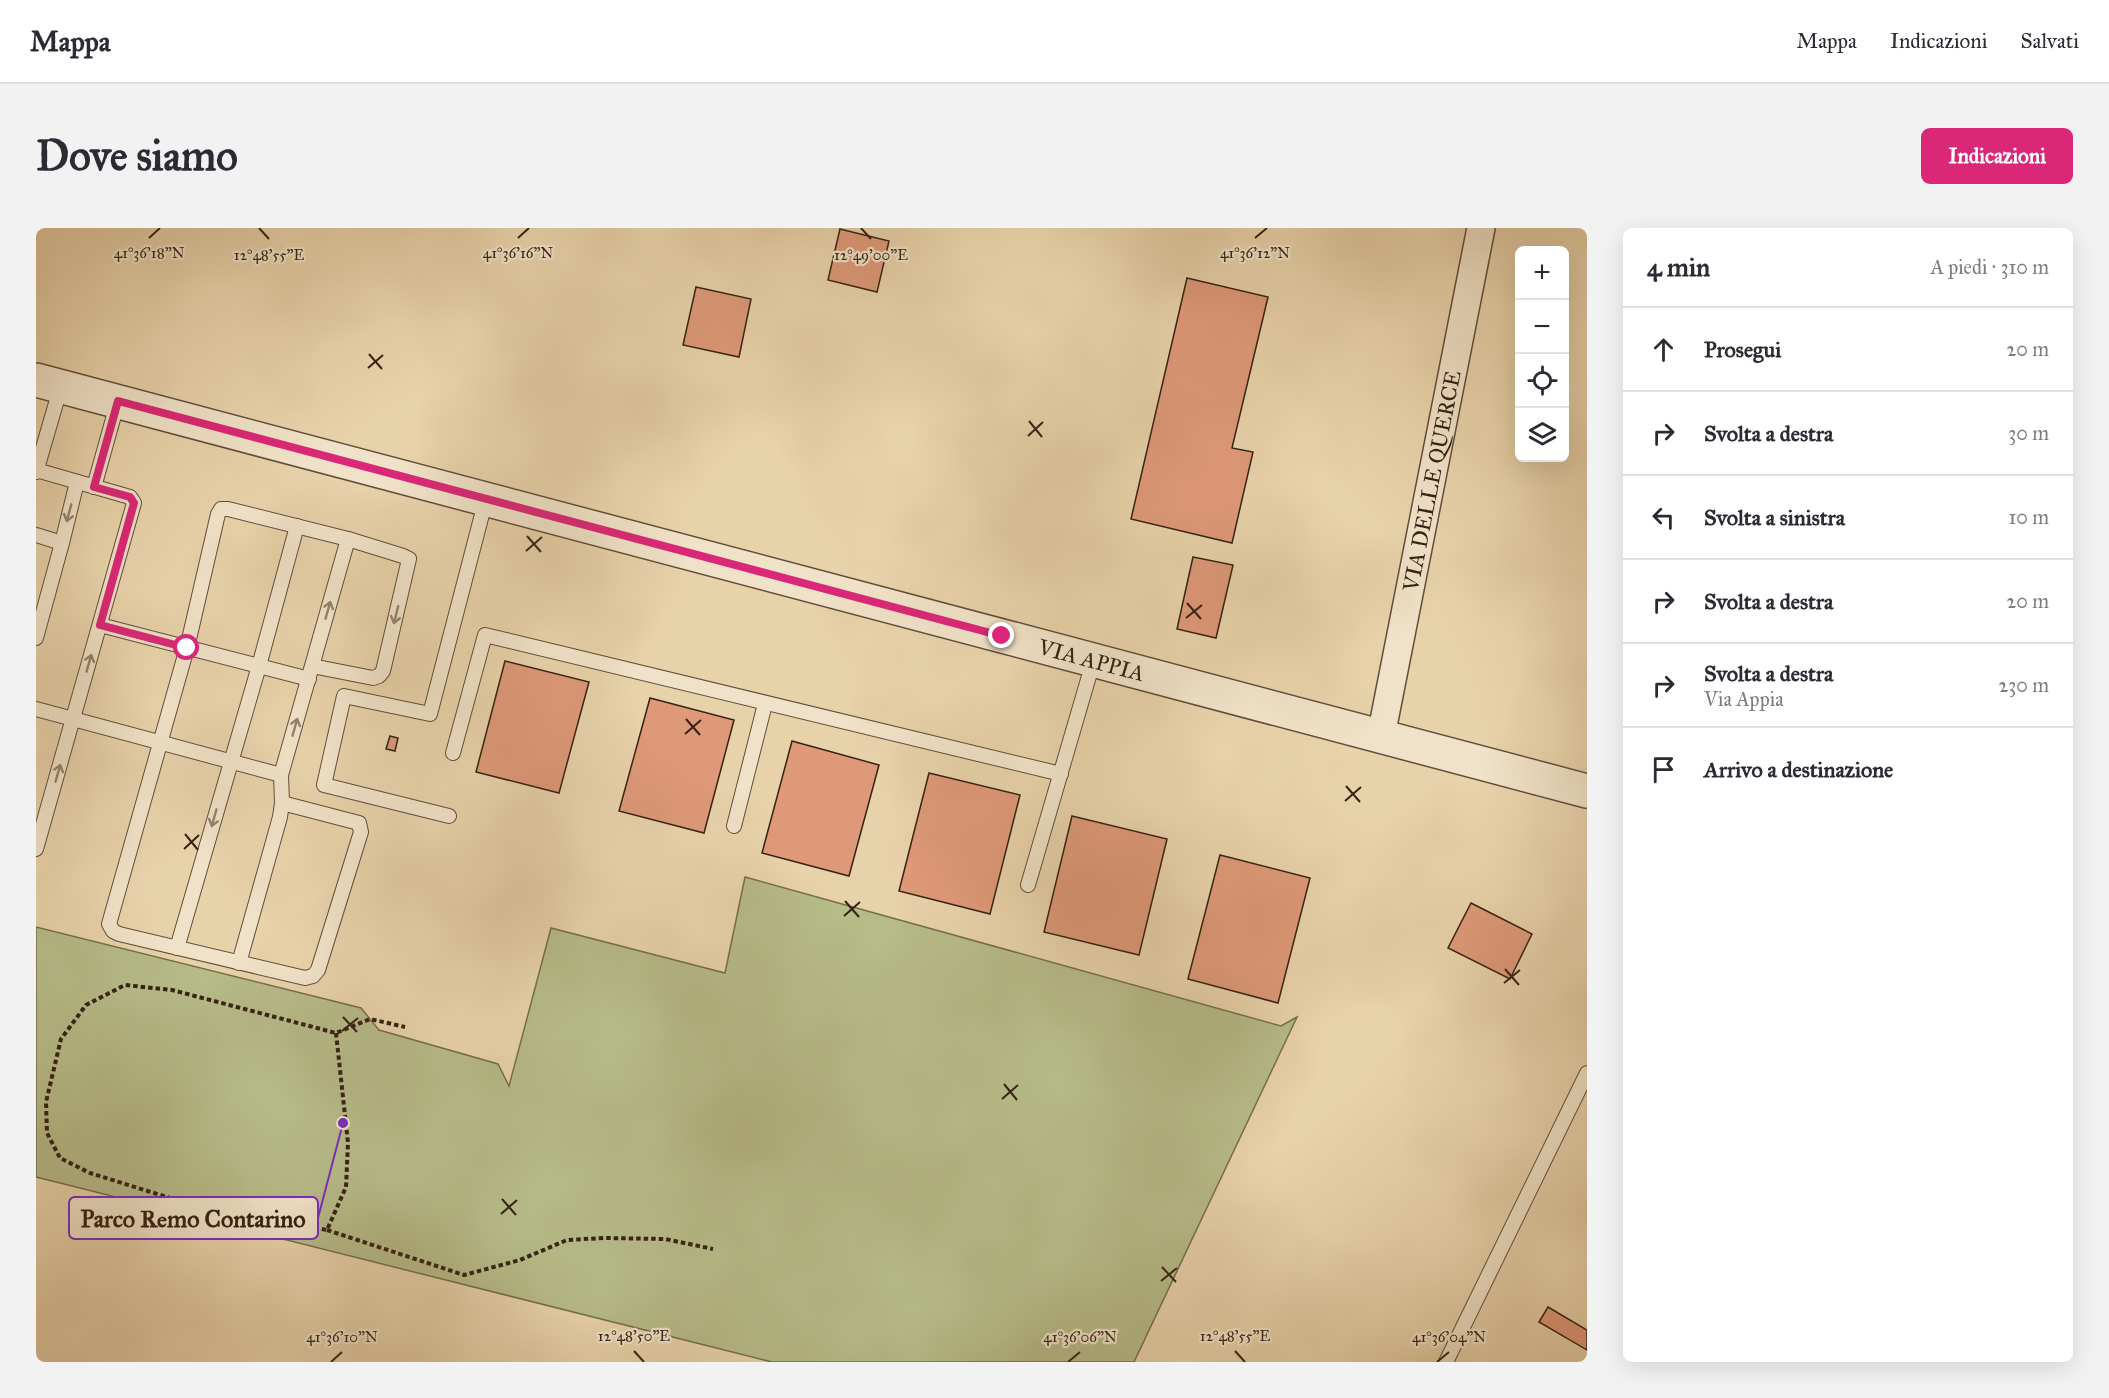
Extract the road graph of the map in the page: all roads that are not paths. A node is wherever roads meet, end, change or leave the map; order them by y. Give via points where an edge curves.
1 (1481, 228) edge
2 (48, 383) edge
3 (118, 401) junction
4 (36, 471) edge
5 (77, 482) junction
6 (94, 487) junction
7 (486, 499) junction
8 (297, 526) junction
9 (36, 535) edge
10 (348, 539) junction
11 (62, 543) junction
12 (100, 625) junction
13 (36, 638) edge
14 (187, 648) junction
15 (1094, 659) junction
16 (259, 666) junction
17 (311, 673) junction
18 (765, 704) junction
19 (36, 709) edge
20 (73, 720) junction
21 (1381, 736) junction
22 (161, 743) junction
23 (453, 753) dead end
24 (230, 762) junction
25 (1060, 774) junction
26 (281, 775) junction
27 (1587, 791) edge
28 (282, 803) junction
29 (449, 816) dead end
30 (734, 826) dead end
31 (36, 849) edge
32 (1028, 885) dead end
33 (177, 948) junction
34 (239, 963) junction
35 (1587, 1073) edge
36 (1446, 1362) edge

1 - 21 street, VIA DELLE QUERCE
2 - 3 street, VIA APPIA
2 - 4 lane
3 - 6 lane
3 - 7 street, VIA APPIA
4 - 5 lane
5 - 6 lane
5 -> 11 lane
6 - 12 lane via 130,497 134,503
7 - 15 street, VIA APPIA
7 - 29 lane via 430,714 344,696 324,785
8 - 10 lane
8 - 14 lane via 221,510
8 - 16 lane
9 - 11 lane
17 -> 10 lane
10 -> 17 lane via 409,559 383,671 373,678
11 - 13 lane
12 - 14 lane
20 -> 12 lane
14 - 16 lane
14 - 22 lane
15 - 21 street, VIA APPIA
15 - 25 lane
16 - 17 lane
16 - 24 lane
26 -> 17 lane
18 - 23 lane via 485,635
18 - 25 lane
18 - 30 lane
19 - 20 lane
20 - 22 lane
31 -> 20 lane
21 - 27 street, VIA APPIA
22 - 24 lane
22 - 33 lane via 109,924 119,934
24 - 26 lane
24 -> 33 lane
25 - 32 lane
26 - 28 lane
28 - 34 lane
28 - 34 lane via 359,823 361,832 313,976 305,978
33 - 34 lane
35 - 36 lane

